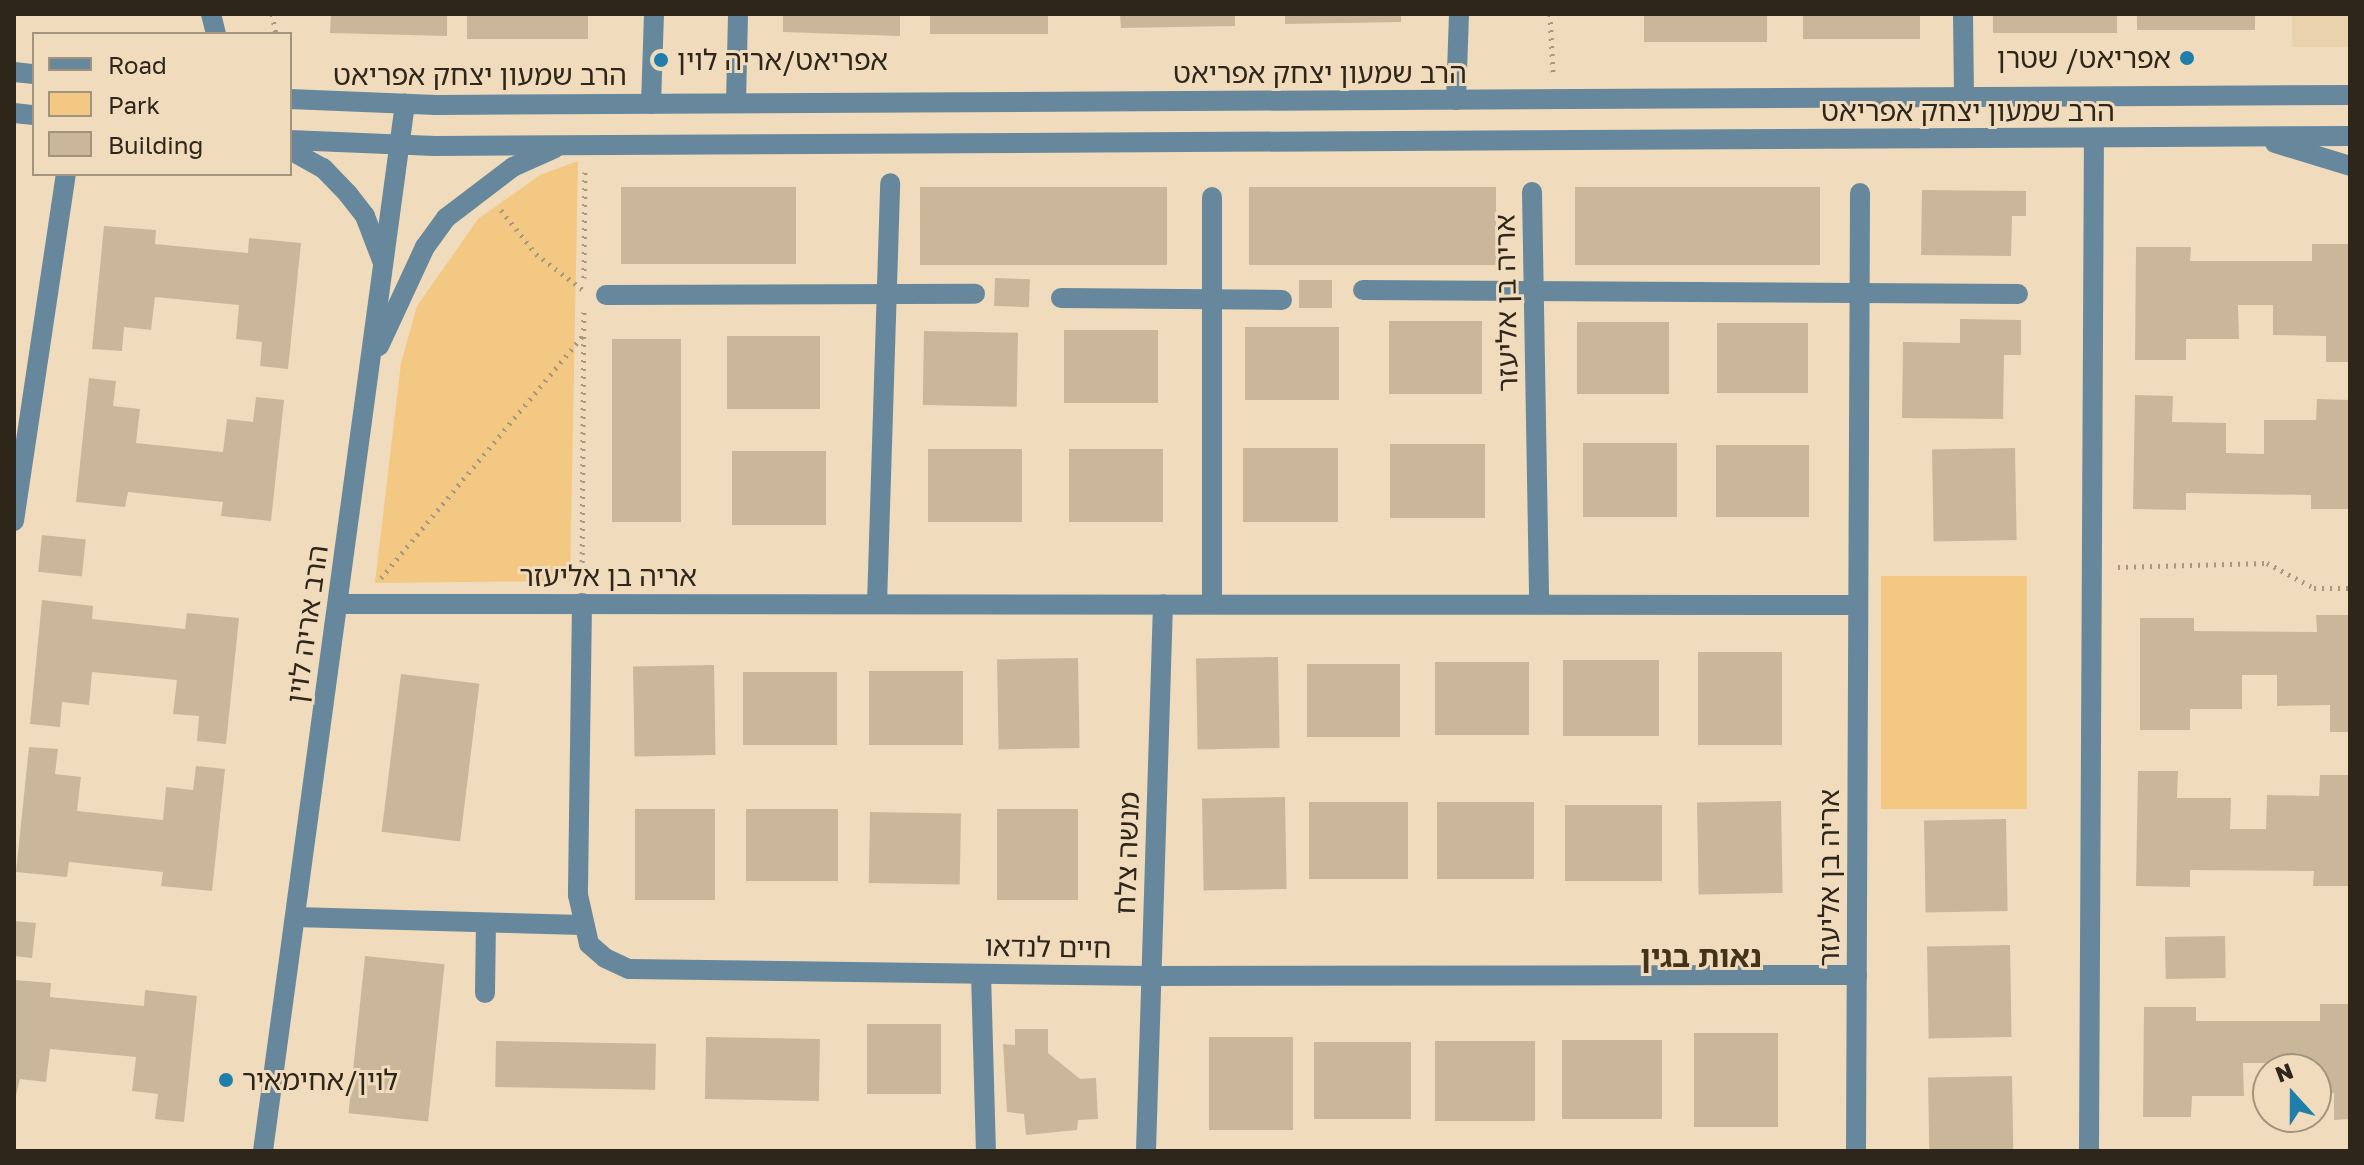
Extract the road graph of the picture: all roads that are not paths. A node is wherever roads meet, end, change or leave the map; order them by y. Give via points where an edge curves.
1 (654, 14) edge
2 (738, 14) edge
3 (1459, 14) edge
4 (1963, 14) edge
5 (2350, 95) edge
6 (1964, 98) junction
7 (292, 99) edge
8 (1456, 100) junction
9 (736, 103) junction
10 (405, 104) junction
11 (651, 104) junction
12 (2350, 136) edge
13 (2256, 137) junction
14 (2094, 138) junction
15 (292, 140) edge
16 (400, 145) junction
17 (579, 145) junction
18 (292, 151) edge
19 (2350, 166) edge
20 (66, 176) edge
21 (890, 183) dead end
22 (1532, 192) dead end
23 (1860, 193) dead end
24 (1212, 197) dead end
25 (384, 265) junction
26 (1363, 290) dead end
27 (1534, 292) junction
28 (1860, 293) junction
29 (975, 294) dead end
30 (2018, 294) dead end
31 (606, 295) road end
32 (886, 295) junction
33 (1061, 298) dead end
34 (1212, 299) junction
35 (1282, 300) dead end
36 (370, 364) junction
37 (14, 521) edge
38 (582, 603) junction
39 (338, 604) junction
40 (877, 604) junction
41 (1163, 604) junction
42 (1212, 604) junction
43 (1539, 604) junction
44 (1858, 605) junction
45 (295, 917) junction
46 (486, 923) junction
47 (582, 925) junction
48 (981, 974) junction
49 (1857, 975) junction
50 (1151, 976) junction
51 (485, 993) dead end
52 (986, 1150) edge
53 (263, 1151) edge
54 (1146, 1151) edge
55 (1856, 1151) edge
56 (2089, 1151) edge

1 - 11 street
2 - 9 street
3 - 8 street
4 - 6 street
5 - 6 street, הרב שמעון יצחק אפריאט
6 - 8 street, הרב שמעון יצחק אפריאט
7 - 10 street, הרב שמעון יצחק אפריאט
8 - 9 street, הרב שמעון יצחק אפריאט
9 - 11 street, הרב שמעון יצחק אפריאט
10 - 11 street, הרב שמעון יצחק אפריאט
10 - 16 street, הרב אריה לוין
12 - 13 street, הרב שמעון יצחק אפריאט
13 - 14 street, הרב שמעון יצחק אפריאט
13 - 19 street
14 - 17 street, הרב שמעון יצחק אפריאט
14 - 56 street
15 - 16 street, הרב שמעון יצחק אפריאט
16 - 17 street, הרב שמעון יצחק אפריאט
16 - 25 street, הרב אריה לוין
17 - 36 street via 538,155 483,187 446,218 425,247
18 - 25 street via 323,168 348,194 365,216
20 - 37 street
21 - 32 street
22 - 27 street, אריה בן אליעזר
23 - 28 street, אריה בן אליעזר
24 - 34 street
25 - 36 street, הרב אריה לוין
26 - 27 street
27 - 28 street
27 - 43 street, אריה בן אליעזר
28 - 30 street
28 - 44 street, אריה בן אליעזר
29 - 32 street
31 - 32 street
32 - 40 street
33 - 34 street
34 - 35 street
34 - 42 street
36 - 39 street, הרב אריה לוין
38 - 39 street, אריה בן אליעזר
38 - 40 street, אריה בן אליעזר
38 - 47 street, חיים לנדאו
39 - 45 street, הרב אריה לוין
40 - 41 street, אריה בן אליעזר
41 - 42 street, אריה בן אליעזר
41 - 50 street, מנשה צלח
42 - 43 street, אריה בן אליעזר
43 - 44 street, אריה בן אליעזר
44 - 49 street, אריה בן אליעזר
45 - 46 street
45 - 53 street, הרב אריה לוין
46 - 47 street
46 - 51 street
47 - 48 street, חיים לנדאו via 589,944 629,969
48 - 50 street, חיים לנדאו
48 - 52 street
49 - 50 street, חיים לנדאו
49 - 55 street, אריה בן אליעזר
50 - 54 street, מנשה צלח

